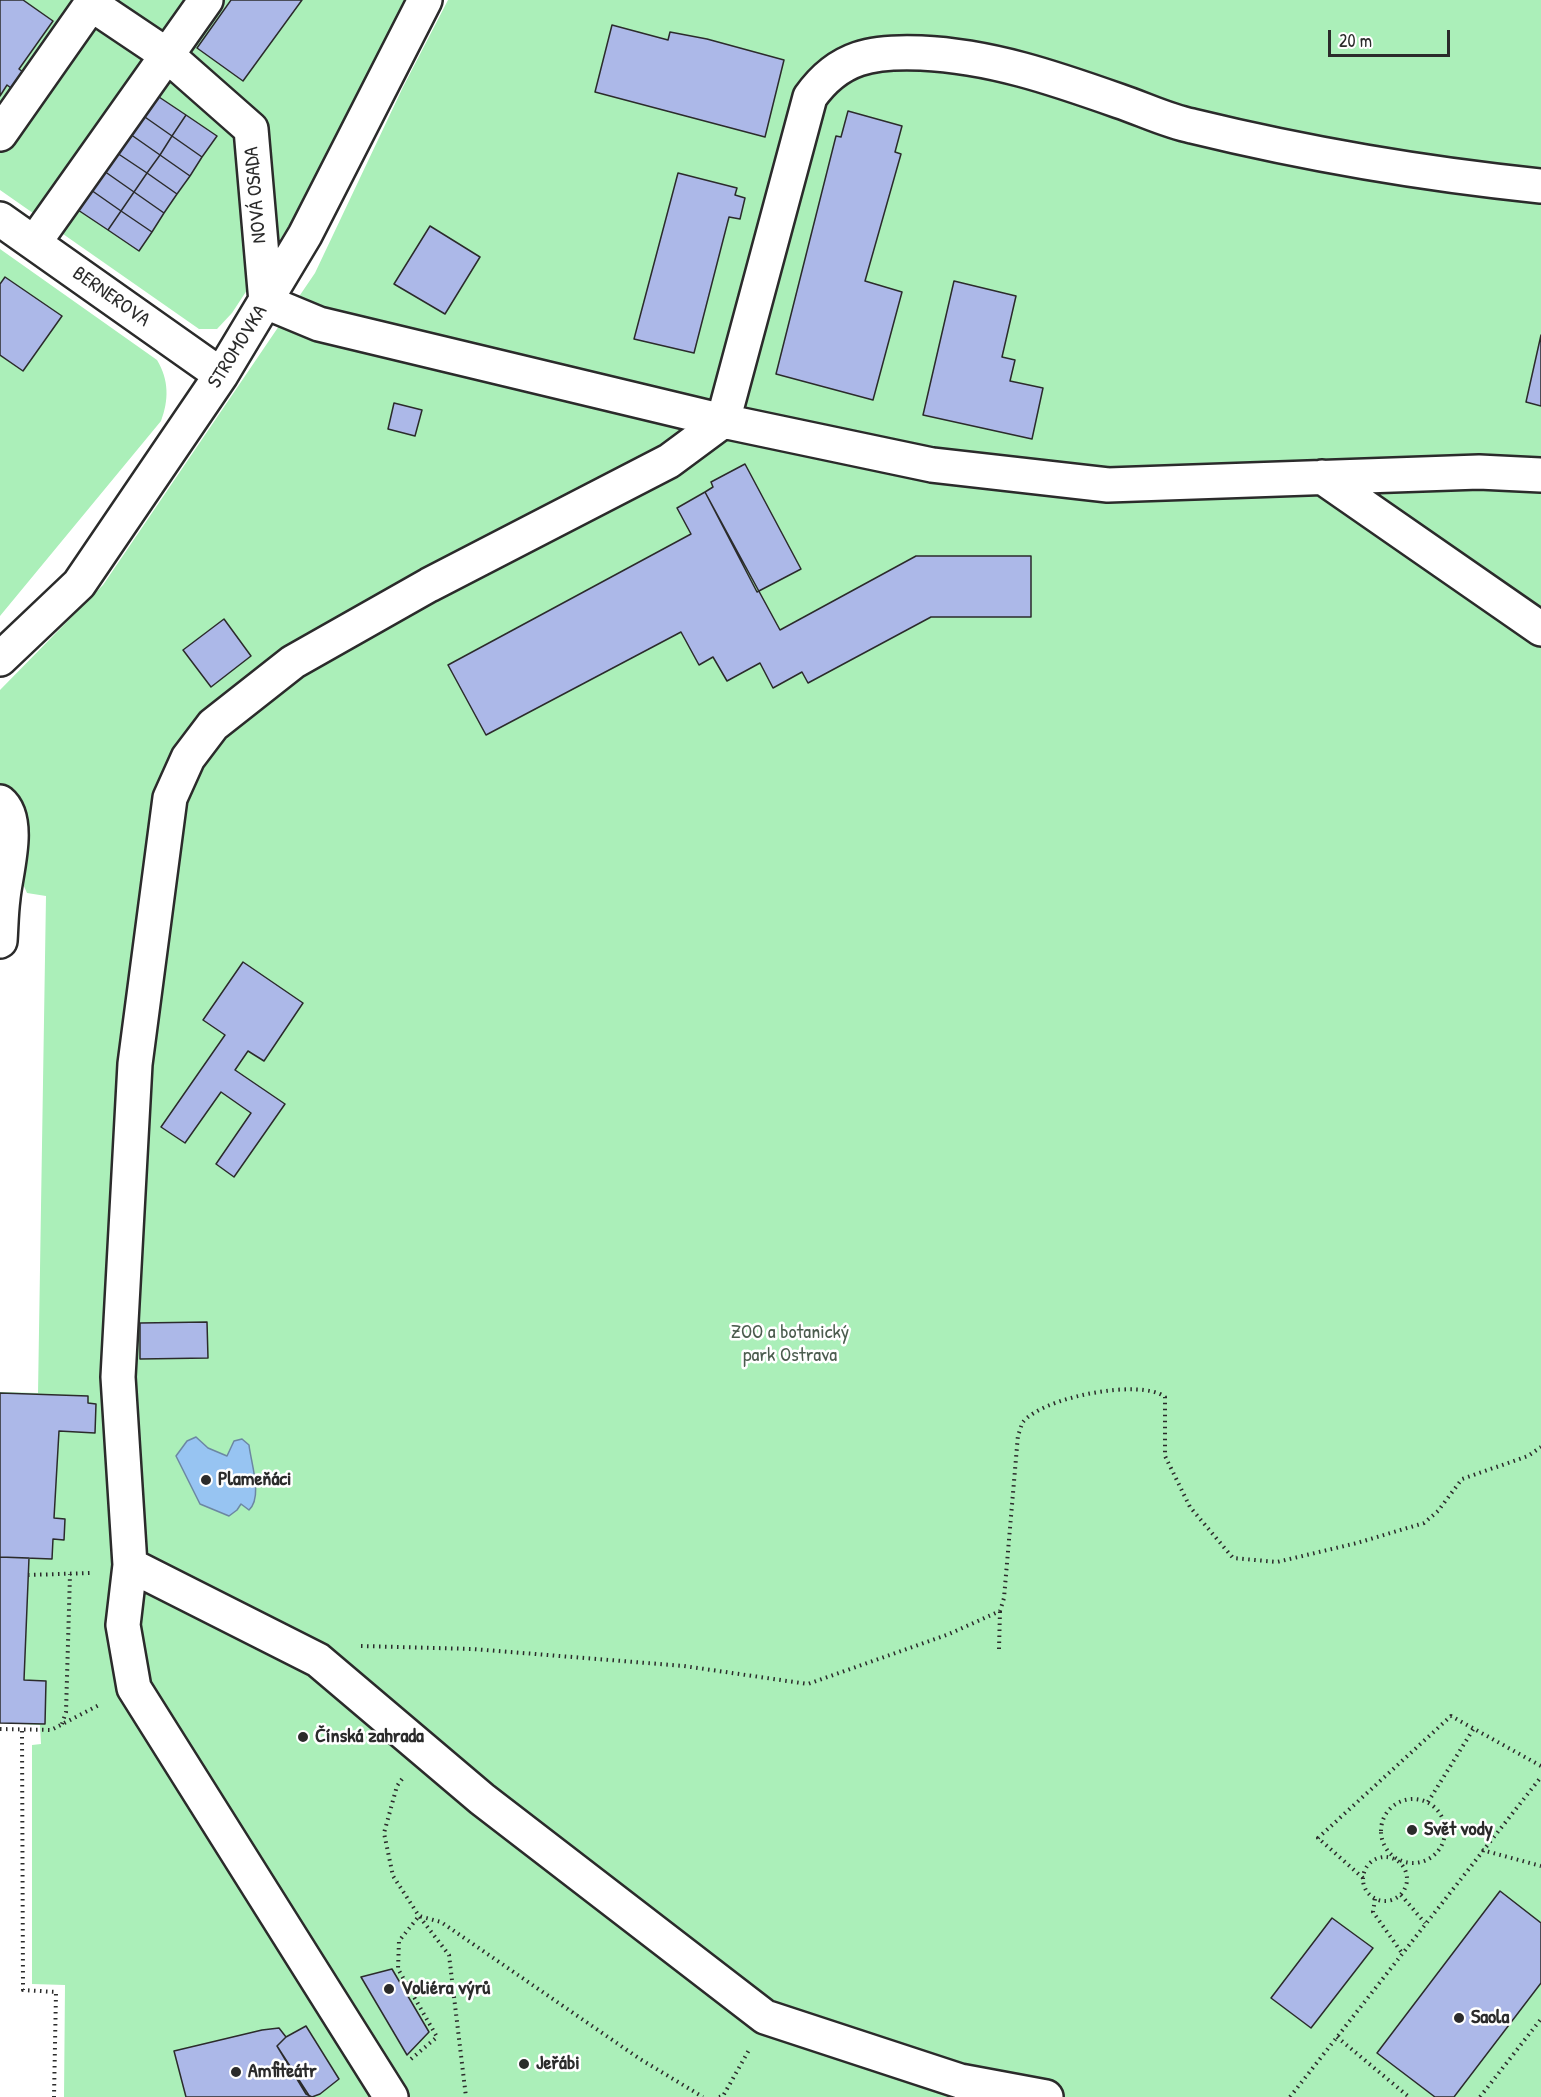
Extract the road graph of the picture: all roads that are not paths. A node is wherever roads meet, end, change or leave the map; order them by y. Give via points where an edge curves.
1 (206, 0) edge
2 (425, 0) edge
3 (92, 2) edge
4 (166, 55) junction
5 (0, 134) edge
6 (1541, 186) edge
7 (0, 219) edge
8 (34, 243) junction
9 (266, 302) junction
10 (221, 375) junction
11 (723, 421) junction
12 (1541, 475) edge
13 (1322, 477) junction
14 (1541, 629) edge
15 (0, 659) edge
16 (0, 802) edge
17 (0, 941) edge
18 (130, 1564) junction
19 (387, 2091) edge
20 (1046, 2097) edge

1 - 4 street
2 - 9 street, STROMOVKA via 305,235
3 - 4 street, NOVÁ OSADA
3 - 5 street, NOVÁ OSADA
4 - 8 street
4 - 9 street, NOVÁ OSADA via 251,129
6 - 11 street via 1343,160 1189,126 1054,78 994,62 947,54 871,54 839,66 822,79 810,97
7 - 8 street, BERNEROVA
8 - 10 street, BERNEROVA
9 - 10 street, STROMOVKA
9 - 11 street via 319,324
10 - 15 street, STROMOVKA via 79,584
11 - 13 street via 932,465 1108,486
11 - 18 street via 669,461 429,585 293,662 213,725 188,758 170,798 135,1064 118,1377
12 - 13 street via 1479,472
13 - 14 street
16 - 17 street via 9,815 11,842
18 - 19 street via 123,1625 134,1688
18 - 20 street via 318,1659 482,1799 765,2017 960,2081

